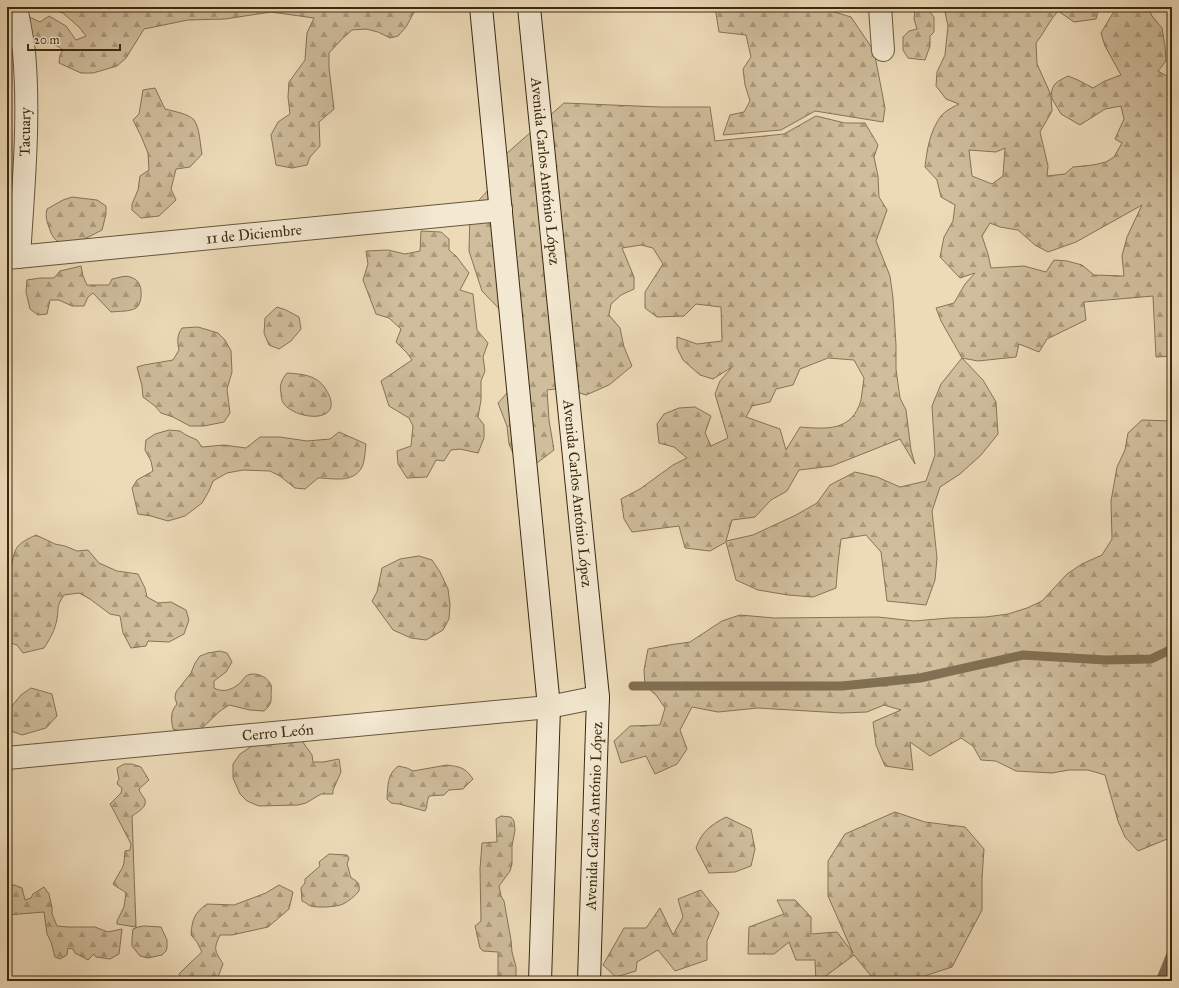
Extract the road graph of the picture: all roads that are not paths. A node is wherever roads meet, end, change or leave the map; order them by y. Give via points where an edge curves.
1 (16, 7) edge
2 (481, 7) edge
3 (529, 7) edge
4 (880, 7) edge
5 (883, 50) dead end
6 (500, 210) junction
7 (13, 258) edge
8 (598, 697) junction
9 (549, 707) junction
10 (7, 758) edge
11 (540, 981) edge
12 (589, 981) edge

1 - 7 main road, Tacuary via 24,52 25,152
2 - 6 main road
3 - 8 main road, Avenida Carlos António López
4 - 5 main road
6 - 7 main road, 11 de Diciembre
6 - 9 main road
8 - 9 main road, Cerro León
8 - 12 main road, Avenida Carlos António López
9 - 10 main road, Cerro León
9 - 11 main road

